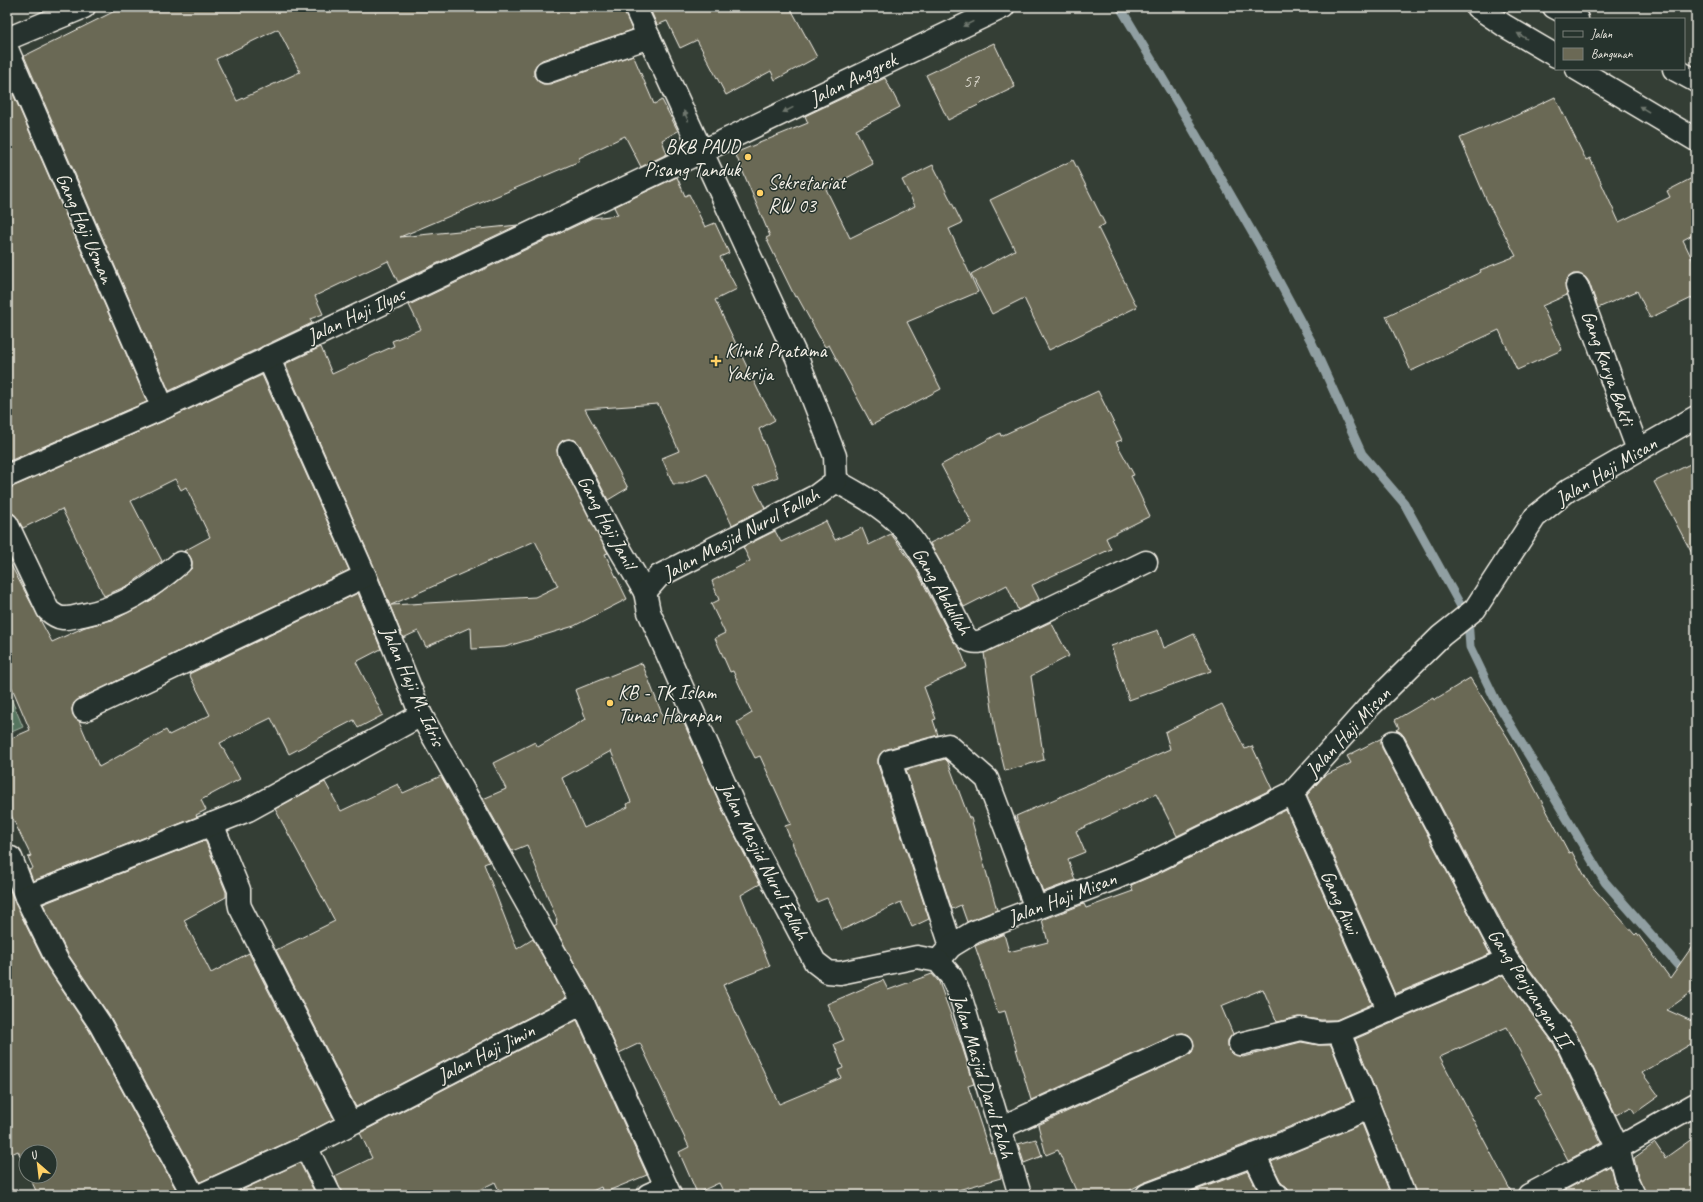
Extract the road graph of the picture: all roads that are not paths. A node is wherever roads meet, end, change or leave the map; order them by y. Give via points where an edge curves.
1 (84, 7) edge
2 (635, 7) edge
3 (1003, 7) edge
4 (1477, 7) edge
5 (1554, 7) edge
6 (1575, 18) edge
7 (649, 37) junction
8 (7, 39) edge
9 (7, 49) edge
10 (1555, 55) edge
11 (1579, 70) edge
12 (1676, 70) edge
13 (546, 72) dead end
14 (1695, 80) edge
15 (1687, 134) edge
16 (703, 151) junction
17 (1578, 286) dead end
18 (268, 357) junction
19 (163, 408) junction
20 (1696, 417) edge
21 (1638, 450) junction
22 (569, 451) dead end
23 (7, 476) edge
24 (836, 481) junction
25 (7, 524) edge
26 (180, 562) dead end
27 (1146, 562) dead end
28 (365, 576) junction
29 (645, 592) junction
30 (84, 710) dead end
31 (421, 715) junction
32 (1393, 742) dead end
33 (1292, 793) junction
34 (212, 824) junction
35 (8, 856) edge
36 (26, 897) junction
37 (1036, 908) junction
38 (945, 954) junction
39 (1507, 960) junction
40 (583, 1003) junction
41 (1389, 1011) junction
42 (1339, 1032) junction
43 (1240, 1044) dead end
44 (1182, 1045) dead end
45 (1696, 1104) edge
46 (1369, 1108) junction
47 (350, 1123) junction
48 (1000, 1128) junction
49 (306, 1147) junction
50 (1618, 1148) junction
51 (1254, 1155) junction
52 (661, 1192) edge
53 (194, 1195) edge
54 (200, 1195) edge
55 (330, 1195) edge
56 (1020, 1195) edge
57 (1147, 1195) edge
58 (1277, 1195) edge
59 (1404, 1195) edge
60 (1529, 1195) edge
61 (1634, 1195) edge

1 - 8 main road
2 - 7 main road, Jalan Masjid Nurul Fallah
3 -> 16 main road, Jalan Anggrek
10 -> 4 main road
5 - 6 main road
7 - 13 main road
16 -> 7 main road, Jalan Masjid Nurul Fallah
9 - 19 main road, Gang Haji Usman
15 -> 11 main road
12 - 14 main road
16 - 18 main road, Jalan Haji Ilyas
16 - 24 main road, Jalan Masjid Nurul Fallah via 797,358 835,456
17 - 21 main road, Gang Karya Bakti
18 - 19 main road, Jalan Haji Ilyas
18 - 28 main road, Jalan Haji M. Idris
19 - 23 main road, Jalan Haji Ilyas
20 - 21 main road, Jalan Haji Misan
21 - 33 main road, Jalan Haji Misan via 1567,491 1535,517 1475,609 1441,636 1367,709
22 - 29 main road, Gang Haji Janil
24 - 27 main road, Gang Abdullah via 896,522 918,548 964,635 974,643
24 - 29 main road, Jalan Masjid Nurul Fallah via 816,496 659,576
25 - 26 main road via 48,610 56,618 64,619 118,606 156,582
28 - 30 main road
28 - 31 main road, Jalan Haji M. Idris
29 - 38 main road, Jalan Masjid Nurul Fallah via 649,612 738,817 816,962 828,972 840,973 917,957
31 - 34 main road via 248,810
31 - 40 main road, Jalan Haji M. Idris
32 - 39 main road, Gang Perjuangan II
33 - 37 main road, Jalan Haji Misan via 1153,862
33 - 41 main road, Gang Aiwi
34 - 36 main road
34 - 47 main road via 239,890 240,907
35 - 36 main road
36 - 53 main road via 57,960 100,1024
37 - 38 main road, Jalan Haji Misan via 974,932
37 - 38 main road via 987,779 948,745 890,761
38 - 48 main road, Jalan Masjid Darul Falah
39 - 41 main road
39 - 50 main road, Gang Perjuangan II via 1565,1038
40 - 47 main road, Jalan Haji Jimin
40 - 52 main road
41 - 42 main road
42 - 43 main road via 1320,1033 1301,1029
42 - 46 main road
44 - 48 main road
45 - 50 main road
46 - 51 main road
46 - 59 main road
47 - 49 main road, Jalan Haji Jimin
48 - 56 main road, Jalan Masjid Darul Falah
49 - 54 main road, Jalan Haji Jimin
49 - 55 main road
50 - 60 main road
50 - 61 main road, Gang Perjuangan II via 1626,1179
51 - 57 main road
51 - 58 main road via 1273,1194

